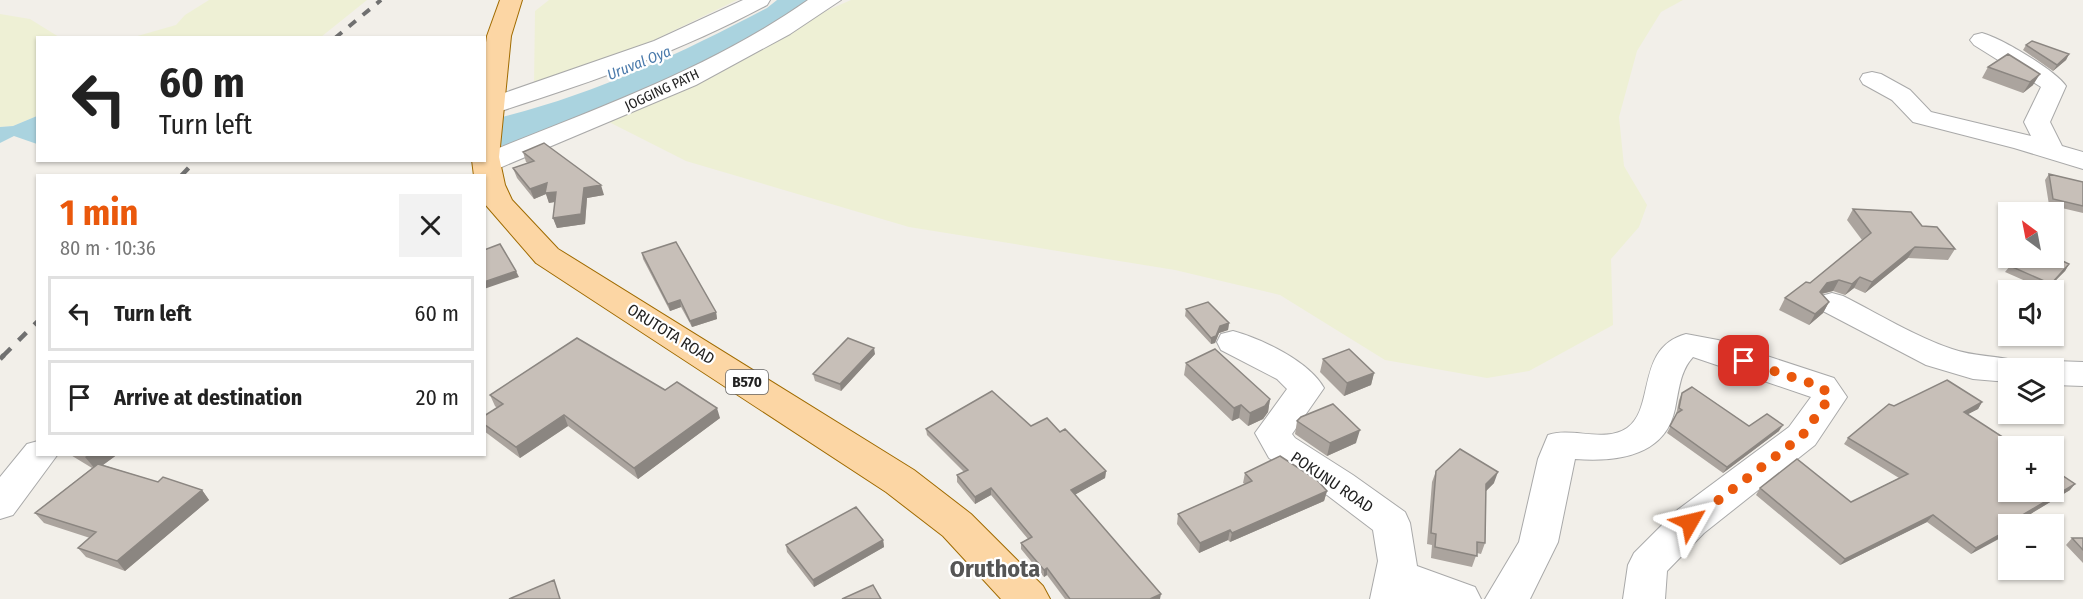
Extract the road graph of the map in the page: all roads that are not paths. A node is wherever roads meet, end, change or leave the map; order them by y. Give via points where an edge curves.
1 (511, 0) edge
2 (759, 0) edge
3 (830, 0) edge
4 (1982, 40) dead end
5 (1872, 79) dead end
6 (491, 109) junction
7 (2051, 151) junction
8 (2083, 161) edge
9 (486, 168) edge
10 (1832, 303) dead end
11 (1233, 342) dead end
12 (1998, 369) edge
13 (2064, 373) edge
14 (2083, 374) edge
15 (38, 456) edge
16 (0, 504) edge
17 (1394, 587) edge
18 (1028, 599) edge
19 (1460, 599) edge
20 (1506, 599) edge
21 (1644, 599) edge

1 - 6 main road via 499,36
2 - 6 street via 584,76
3 - 9 street, JOGGING PATH via 687,80
4 - 7 street via 2001,55 2045,75 2054,86 2037,122
5 - 7 street via 1900,95 1922,117
6 - 9 main road
7 - 8 street
9 - 18 main road, ORUTOTA ROAD / B570 via 494,194 547,256 900,481 957,525
10 - 12 street via 1938,357
11 - 17 street, POKUNU ROAD via 1288,371 1307,388 1274,433 1282,448 1391,523 1398,561
13 - 14 street
15 - 16 street
17 - 19 street
20 - 21 street via 1519,584 1540,543 1554,461 1561,444 1601,448 1641,437 1655,419 1665,370 1674,354 1686,345 1706,348 1822,387 1830,397 1802,436 1690,522 1647,564

